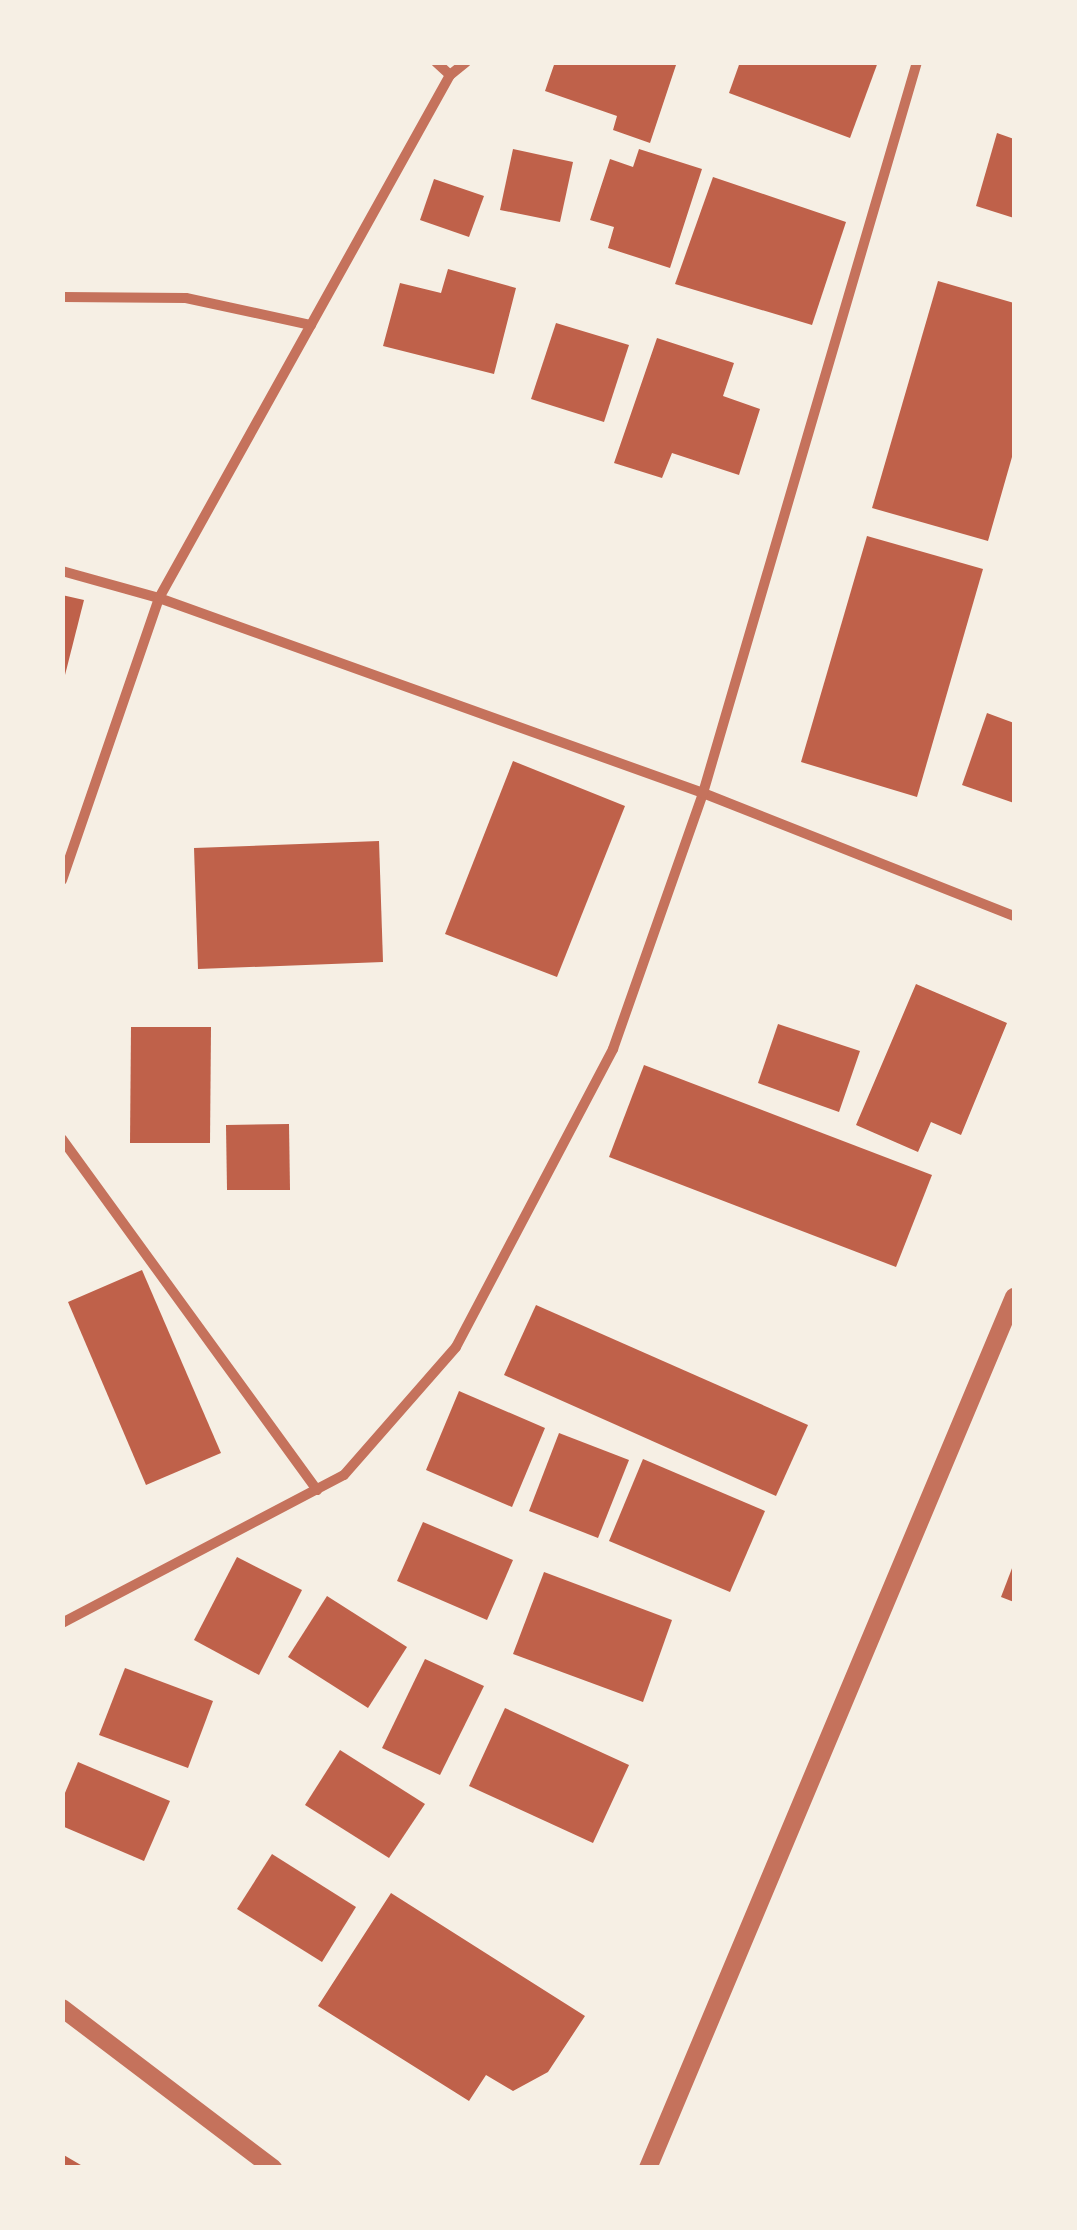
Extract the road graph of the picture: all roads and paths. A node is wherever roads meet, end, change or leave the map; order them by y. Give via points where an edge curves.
1 (436, 62) edge
2 (466, 62) edge
3 (916, 62) edge
4 (450, 75) junction
5 (62, 297) edge
6 (312, 325) junction
7 (62, 571) edge
8 (159, 598) junction
9 (703, 793) junction
10 (62, 880) edge
11 (1014, 916) edge
12 (62, 1140) edge
13 (1014, 1298) edge
14 (317, 1490) junction
15 (62, 1622) edge
16 (62, 2008) edge
17 (273, 2168) edge
18 (648, 2168) edge

1 - 4 street
2 - 4 street
3 - 9 street
4 - 6 street
5 - 6 street via 186,298
6 - 8 street
7 - 8 street
8 - 9 street
8 - 10 street
9 - 11 street
9 - 14 street via 612,1049 456,1347 344,1475
12 - 14 street
13 - 18 street
14 - 15 street
16 - 17 street

